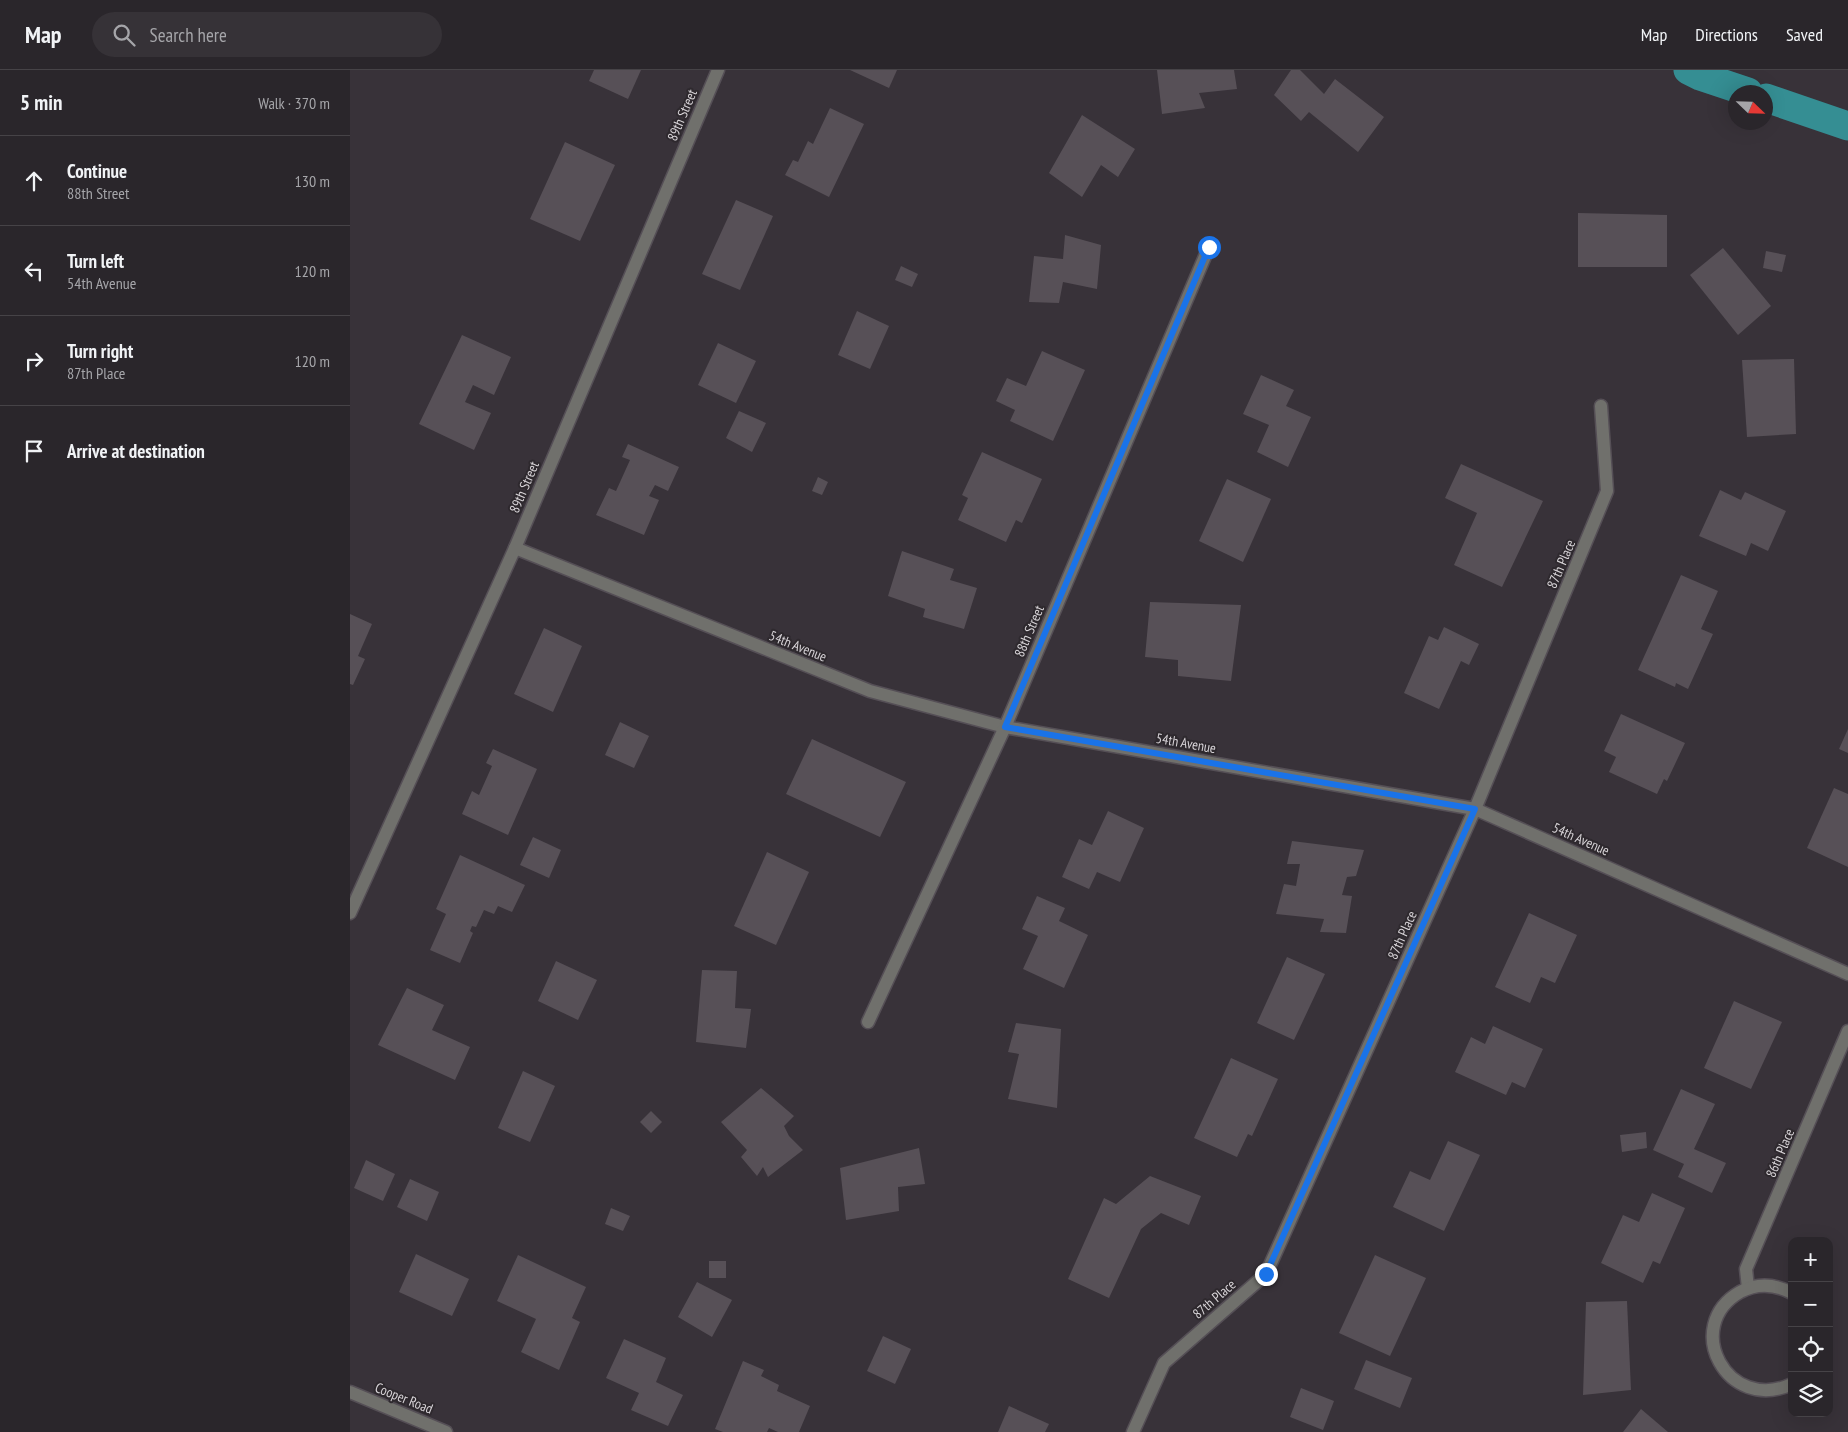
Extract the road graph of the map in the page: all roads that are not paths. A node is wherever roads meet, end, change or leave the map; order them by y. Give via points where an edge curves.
1 (718, 70) edge
2 (1209, 247) dead end
3 (1601, 406) dead end
4 (515, 548) junction
5 (1005, 727) junction
6 (1475, 809) junction
7 (350, 913) edge
8 (1848, 974) edge
9 (868, 1022) dead end
10 (1848, 1031) edge
11 (1748, 1288) junction
12 (1788, 1291) edge
13 (1788, 1385) edge
14 (350, 1392) edge
15 (446, 1432) edge
16 (1133, 1432) edge

1 - 4 street, 89th Street
2 - 5 street, 88th Street
3 - 6 street, 87th Place via 1607,491
4 - 5 street, 54th Avenue via 870,691
4 - 7 street, 89th Street
5 - 6 street, 54th Avenue
5 - 9 street, 88th Street
6 - 8 street, 54th Avenue
6 - 16 street, 87th Place via 1266,1274 1164,1363
10 - 11 street, 86th Place via 1746,1269
11 - 12 street via 1765,1285
11 - 13 street via 1733,1296 1721,1310 1714,1326 1717,1360 1726,1374 1740,1385 1757,1390 1774,1390
14 - 15 street, Cooper Road

